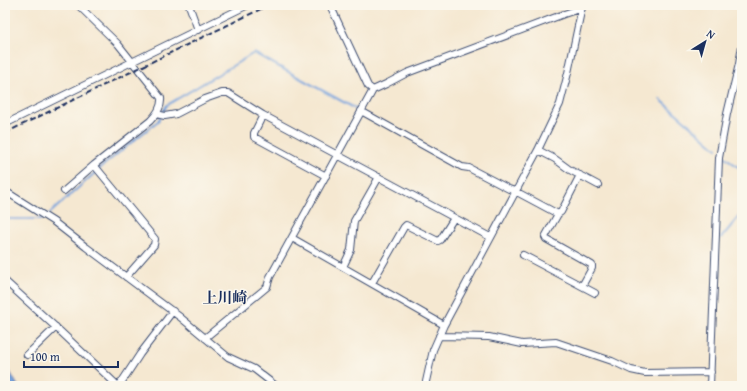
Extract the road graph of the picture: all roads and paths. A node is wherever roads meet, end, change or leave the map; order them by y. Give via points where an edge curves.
1 (78, 5) edge
2 (189, 5) edge
3 (248, 5) edge
4 (330, 5) edge
5 (582, 7) edge
6 (198, 30) junction
7 (742, 46) edge
8 (132, 61) junction
9 (373, 90) junction
10 (361, 111) junction
11 (156, 114) junction
12 (263, 115) junction
13 (5, 124) edge
14 (538, 150) junction
15 (338, 154) junction
16 (94, 165) junction
17 (580, 175) junction
18 (326, 176) junction
19 (379, 177) junction
20 (598, 185) dead end
21 (5, 191) edge
22 (64, 191) dead end
23 (515, 191) junction
24 (558, 214) junction
25 (454, 218) junction
26 (490, 237) junction
27 (292, 238) junction
28 (523, 255) dead end
29 (343, 267) junction
30 (126, 277) junction
31 (5, 281) edge
32 (372, 283) junction
33 (582, 286) junction
34 (595, 293) dead end
35 (173, 311) junction
36 (444, 325) junction
37 (56, 327) junction
38 (439, 336) junction
39 (206, 338) junction
40 (26, 355) dead end
41 (710, 372) junction
42 (121, 385) edge
43 (276, 386) edge
44 (425, 386) edge
45 (710, 386) edge

1 - 8 street
2 - 6 street
3 - 6 street
4 - 9 street via 368,86
5 - 9 street via 430,64
5 - 14 street via 560,104
6 - 8 street
7 - 41 street via 719,158
8 - 11 street via 161,98
8 - 13 street
9 - 10 street
10 - 15 street
10 - 23 street via 462,167
11 - 12 street via 176,114 225,92
11 - 16 street
12 - 15 street
12 - 18 street via 254,137
14 - 17 street
14 - 23 street
15 - 18 street
15 - 19 street
16 - 22 street
16 - 30 street via 155,239 154,245
17 - 20 street
17 - 24 street
18 - 27 street
19 - 25 street
19 - 29 street via 354,221 351,250
21 - 30 street via 54,222
23 - 24 street
23 - 26 street
24 - 33 street via 545,237 592,264
25 - 26 street
25 - 32 street via 438,241 406,225
26 - 36 street
27 - 29 street
27 - 39 street via 267,287
28 - 33 street
29 - 32 street
30 - 35 street
31 - 37 street
32 - 36 street
33 - 34 street
35 - 39 street
35 - 42 street via 140,354
36 - 38 street
37 - 40 street
37 - 42 street
38 - 41 street via 489,337 522,344 556,342 645,373
38 - 44 street via 433,350
39 - 43 street via 228,357 254,369
41 - 45 street

